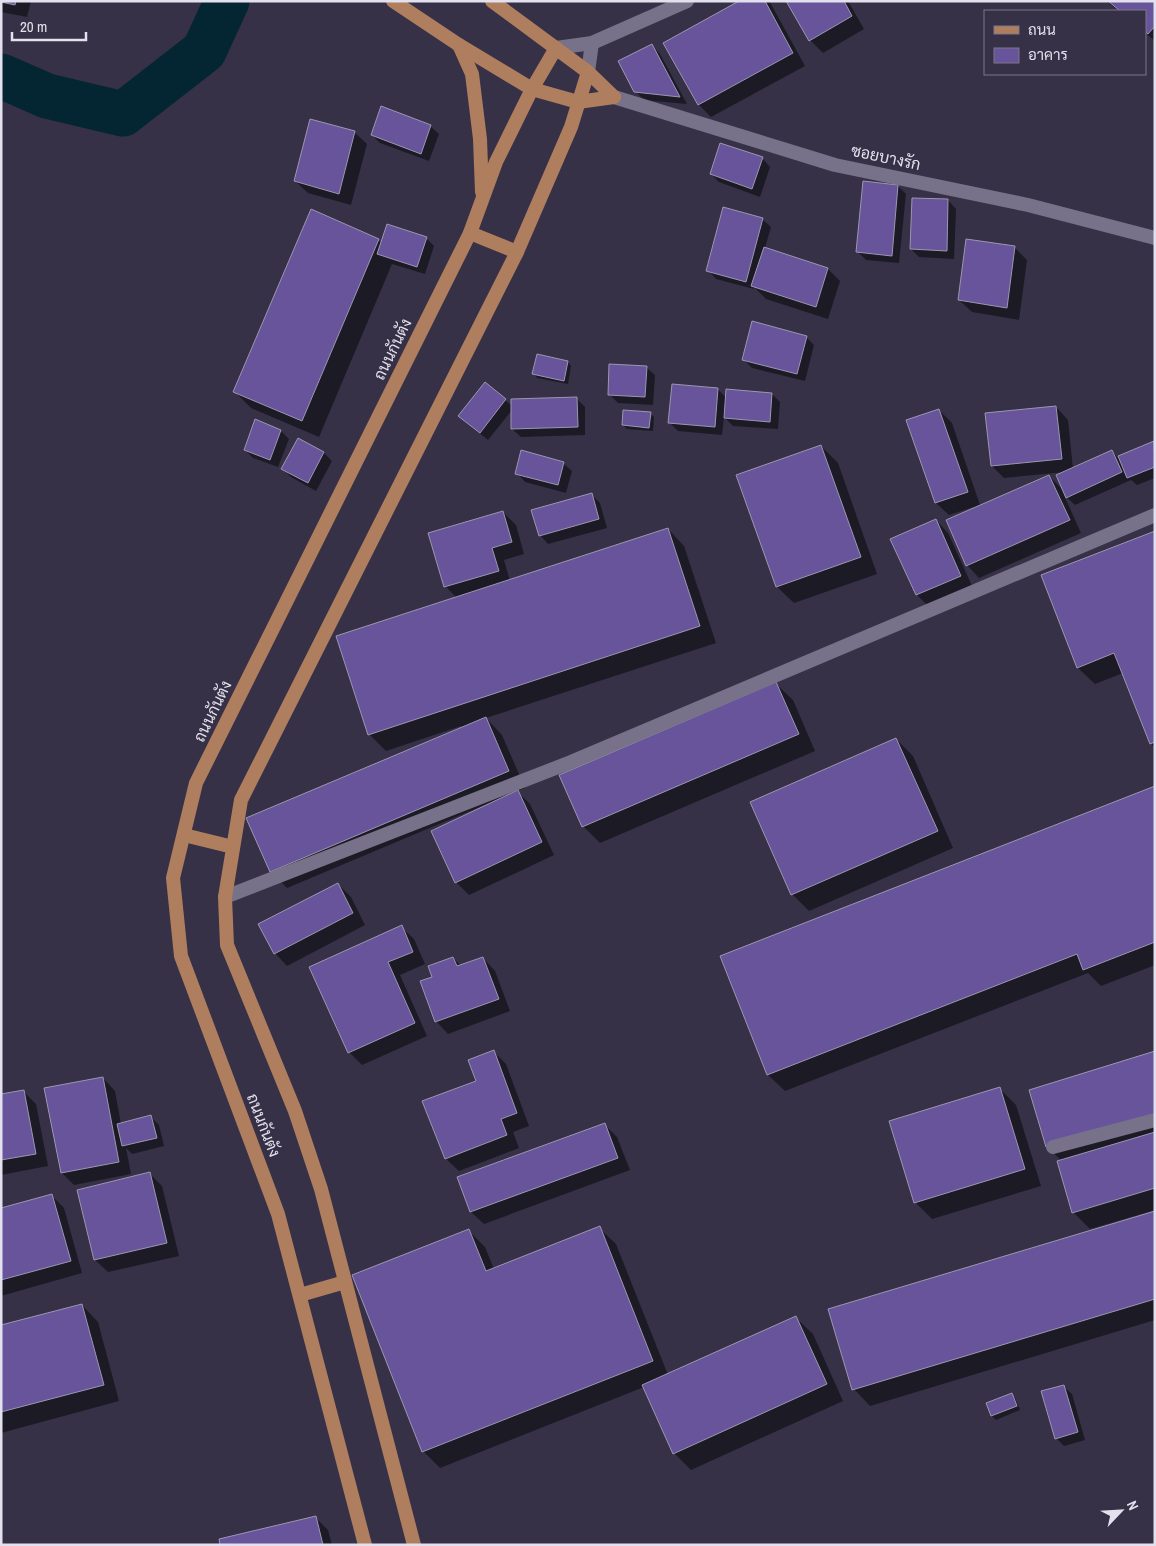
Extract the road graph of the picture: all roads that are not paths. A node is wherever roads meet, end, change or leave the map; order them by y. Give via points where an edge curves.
1 (393, 1) edge
2 (492, 1) edge
3 (687, 1) edge
4 (592, 42) junction
5 (459, 45) junction
6 (556, 48) junction
7 (588, 72) junction
8 (532, 89) junction
9 (614, 97) junction
10 (578, 102) junction
11 (483, 198) junction
12 (470, 232) junction
13 (1155, 238) edge
14 (517, 252) junction
15 (1155, 515) edge
16 (184, 835) junction
17 (233, 847) junction
18 (225, 897) junction
19 (1155, 1120) edge
20 (1053, 1147) dead end
21 (345, 1282) junction
22 (300, 1295) junction
23 (365, 1545) edge
24 (414, 1545) edge

1 - 5 main road
2 - 6 main road
3 - 4 street
4 - 6 street
4 - 7 street
5 - 8 main road
5 - 11 main road via 472,74
6 - 7 main road
6 - 8 main road, ถนนกันตัง
7 - 9 main road
7 - 10 main road, ถนนกันตัง
8 - 10 main road
8 - 11 main road, ถนนกันตัง via 496,162
9 - 10 main road
9 - 13 street, ซอยบางรัก via 834,164 1028,205
10 - 14 main road, ถนนกันตัง via 571,127
11 - 12 main road, ถนนกันตัง
12 - 14 main road
12 - 16 main road, ถนนกันตัง via 196,783
14 - 17 main road, ถนนกันตัง via 241,800
15 - 18 street via 571,762
16 - 17 main road
16 - 22 main road, ถนนกันตัง via 173,878 181,956 278,1214
17 - 18 main road, ถนนกันตัง
18 - 21 main road, ถนนกันตัง via 227,945 295,1111 321,1189
19 - 20 street
21 - 22 main road
21 - 24 main road, ถนนกันตัง
22 - 23 main road, ถนนกันตัง

